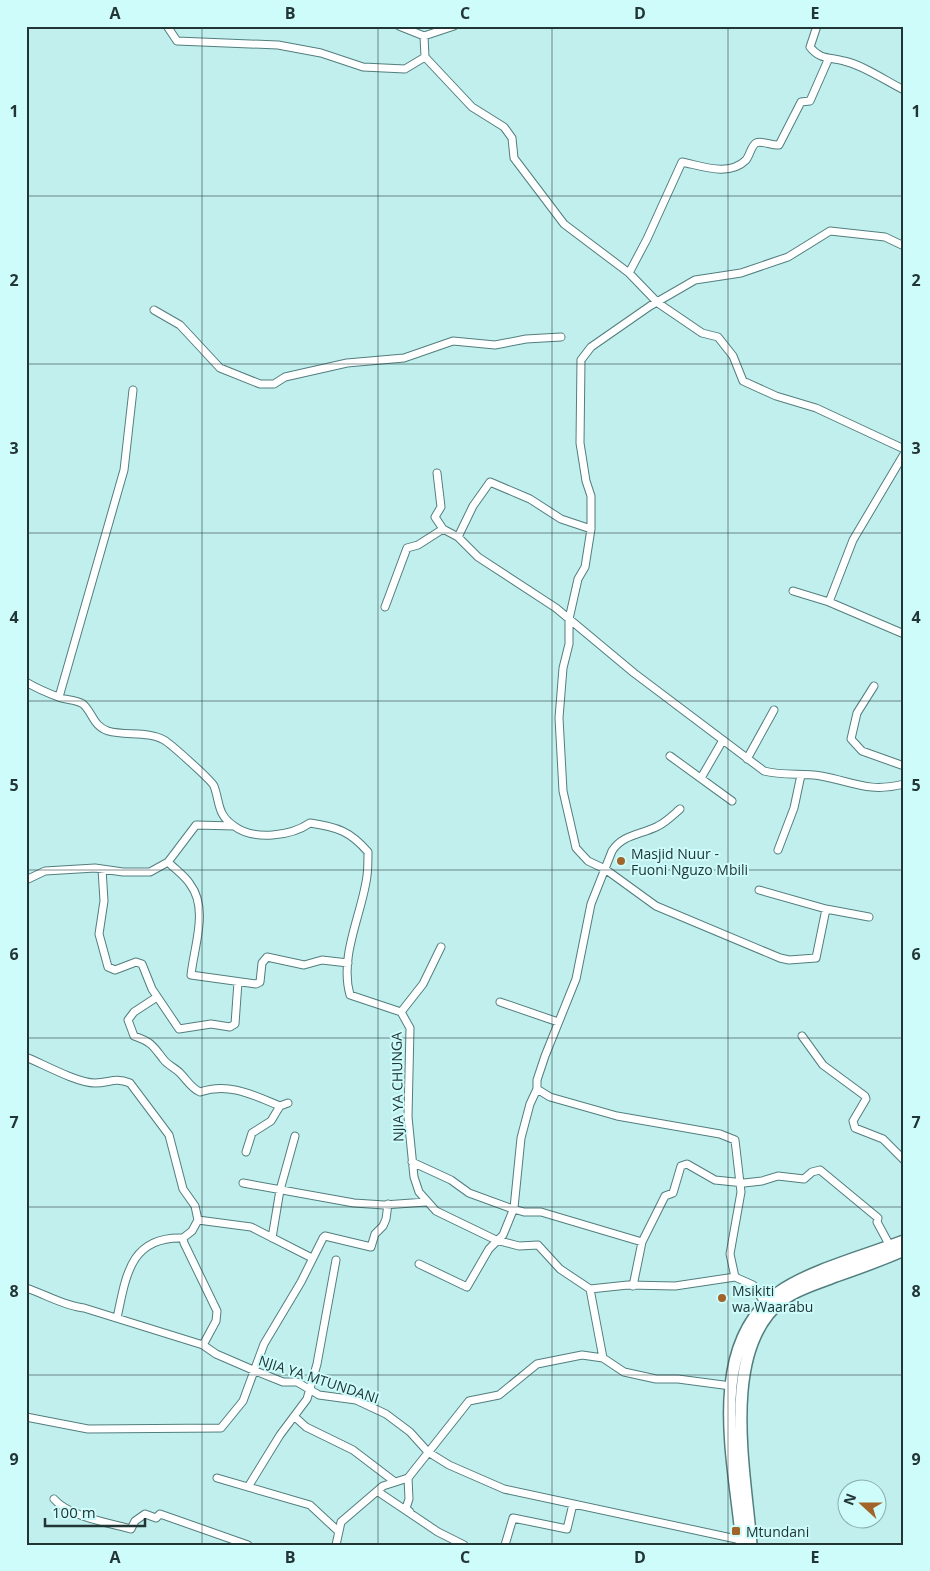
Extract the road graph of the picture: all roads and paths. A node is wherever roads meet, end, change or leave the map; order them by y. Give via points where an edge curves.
1 (167, 26) edge
2 (398, 26) edge
3 (454, 26) edge
4 (818, 26) edge
5 (424, 36) junction
6 (426, 57) junction
7 (828, 60) junction
8 (904, 90) edge
9 (904, 246) edge
10 (629, 273) junction
11 (658, 303) junction
12 (154, 310) dead end
13 (561, 337) dead end
14 (133, 390) dead end
15 (904, 449) edge
16 (904, 454) edge
17 (437, 473) dead end
18 (443, 529) junction
19 (591, 529) junction
20 (458, 537) junction
21 (793, 591) dead end
22 (829, 602) junction
23 (385, 607) dead end
24 (569, 619) junction
25 (904, 634) edge
26 (26, 682) edge
27 (874, 686) dead end
28 (59, 697) junction
29 (774, 710) dead end
30 (724, 740) junction
31 (670, 756) dead end
32 (747, 760) junction
33 (904, 766) edge
34 (801, 776) junction
35 (700, 778) junction
36 (904, 784) edge
37 (732, 802) dead end
38 (680, 808) dead end
39 (234, 827) junction
40 (778, 850) dead end
41 (168, 862) junction
42 (102, 870) junction
43 (606, 870) junction
44 (26, 880) edge
45 (759, 890) dead end
46 (826, 909) junction
47 (869, 917) dead end
48 (441, 946) dead end
49 (348, 963) junction
50 (238, 982) junction
51 (157, 997) junction
52 (500, 1002) dead end
53 (401, 1012) junction
54 (558, 1022) junction
55 (802, 1036) dead end
56 (26, 1057) edge
57 (537, 1089) junction
58 (288, 1103) dead end
59 (280, 1106) junction
60 (295, 1136) dead end
61 (246, 1152) dead end
62 (904, 1160) edge
63 (412, 1162) junction
64 (243, 1183) dead end
65 (740, 1183) junction
66 (280, 1190) junction
67 (426, 1202) junction
68 (388, 1204) junction
69 (514, 1208) junction
70 (198, 1220) junction
71 (183, 1238) junction
72 (272, 1238) junction
73 (496, 1240) junction
74 (904, 1240) edge
75 (642, 1242) junction
76 (890, 1246) junction
77 (904, 1250) edge
78 (312, 1258) junction
79 (336, 1260) dead end
80 (419, 1264) dead end
81 (735, 1277) junction
82 (633, 1286) junction
83 (26, 1288) edge
84 (590, 1289) junction
85 (765, 1304) junction
86 (116, 1318) junction
87 (202, 1345) junction
88 (603, 1358) junction
89 (253, 1370) junction
90 (731, 1386) junction
91 (310, 1389) junction
92 (26, 1417) edge
93 (295, 1417) junction
94 (428, 1452) junction
95 (218, 1478) dead end
96 (408, 1478) junction
97 (395, 1482) junction
98 (248, 1487) junction
99 (377, 1491) junction
100 (54, 1499) dead end
101 (573, 1504) junction
102 (414, 1516) junction
103 (338, 1532) junction
104 (745, 1543) edge
105 (248, 1545) edge
106 (336, 1545) edge
107 (464, 1545) edge
108 (505, 1545) edge

1 - 6 street via 177,41 278,45 321,53 363,67 405,69
2 - 5 street
3 - 5 street
4 - 7 street via 810,47
5 - 6 street
6 - 10 street via 472,107 504,127 512,138 514,158 564,224
7 - 8 street via 844,60
7 - 10 street via 810,101 801,102 779,145 757,142 748,158 731,169 682,162
9 - 11 street via 885,237 830,231 788,257 741,273 694,280
10 - 11 street
11 - 15 street via 702,332 718,338 733,356 744,381 776,396 816,408
11 - 19 street via 591,347 581,360 580,443 591,496
12 - 13 street via 180,325 220,368 260,384 274,384 285,377 339,365 404,358 453,341 495,345
14 - 28 street via 124,470
16 - 22 street via 853,540
17 - 18 street via 441,507 435,517
18 - 20 street
18 - 23 street via 407,548
19 - 20 street via 561,519 530,499 490,482 473,506
19 - 24 street
20 - 24 street via 478,557
21 - 22 street
22 - 25 street
24 - 30 street via 648,684
24 - 43 street via 560,718 563,791 576,848 588,861
26 - 28 street
27 - 33 street via 857,713 851,738 862,751
28 - 39 street via 81,703 95,724 107,731 163,739 207,777 214,786 219,808
29 - 32 street
30 - 32 street
30 - 35 street
31 - 35 street
32 - 34 street via 764,771
34 - 36 street via 820,776 875,788
34 - 40 street via 794,808
35 - 37 street
38 - 43 street via 656,827 634,833 617,844
39 - 41 street via 196,825
39 - 49 street, NJIA YA CHUNGA via 257,834 282,835 310,823 338,828 368,852 367,876
41 - 42 street via 150,872
41 - 50 street via 196,893 200,913 191,975
42 - 44 street via 45,871
42 - 51 street via 104,901 99,934 108,967 115,970 136,962 142,964
43 - 46 street via 656,906 790,960 816,958
43 - 54 street via 587,919 576,979
45 - 46 street
46 - 47 street
48 - 53 street via 423,984
49 - 50 street via 322,960 304,966 267,957 262,963 260,982
49 - 53 street, NJIA YA CHUNGA via 350,995
50 - 51 street via 235,1024 230,1027 211,1024 179,1029
51 - 59 street via 134,1012 128,1020 134,1036 155,1046 165,1062 195,1090 231,1088
52 - 54 street
53 - 63 street, NJIA YA CHUNGA via 410,1028 408,1117
54 - 57 street via 539,1074
55 - 62 street via 823,1065 865,1096 853,1121 855,1128 883,1139
56 - 70 street via 45,1067 95,1083 114,1079 130,1082 169,1135 183,1189 195,1206
57 - 65 street via 550,1097 617,1116 729,1136 735,1140
57 - 69 street via 521,1138
58 - 59 street
59 - 61 street via 271,1121 252,1133
60 - 66 street
63 - 67 street, NJIA YA CHUNGA via 414,1177
63 - 69 street via 451,1180 469,1193
64 - 66 street
65 - 75 street via 715,1180 687,1164 681,1166 673,1192 665,1196
65 - 76 street via 778,1176 804,1179 820,1170 878,1218
65 - 81 street via 730,1254
66 - 68 street via 354,1203
66 - 72 street
67 - 68 street
67 - 73 street, NJIA YA CHUNGA via 436,1211
68 - 78 street via 386,1219 375,1234 372,1248 325,1236
69 - 73 street via 503,1235
69 - 75 street via 594,1226
70 - 71 street
70 - 72 street via 251,1228
71 - 86 street via 167,1238 142,1248 134,1257
71 - 87 street via 217,1311 216,1321
72 - 78 street
73 - 80 street via 466,1287
73 - 84 street, NJIA YA CHUNGA via 519,1246 538,1245 560,1269
74 - 76 main road
75 - 82 street
76 - 85 main road via 796,1282
77 - 104 main road via 798,1291 774,1308 756,1336 745,1367 740,1405
78 - 89 street
79 - 91 street
81 - 82 street via 675,1286
81 - 85 street via 753,1285
82 - 84 street
83 - 86 street, NJIA YA MTUNDANI via 71,1307
84 - 88 street
85 - 90 main road via 742,1341
86 - 87 street, NJIA YA MTUNDANI
87 - 89 street, NJIA YA MTUNDANI
88 - 90 street via 624,1372 656,1379 678,1378
88 - 94 street via 582,1355 537,1364 499,1395 470,1400
89 - 91 street, NJIA YA MTUNDANI via 283,1382 297,1382
89 - 92 street via 243,1402 221,1428 88,1429
90 - 104 main road via 730,1429
91 - 93 street
91 - 94 street, NJIA YA MTUNDANI via 333,1398 356,1400 386,1414 410,1432
93 - 97 street via 306,1427 353,1450
93 - 98 street
94 - 96 street
94 - 101 street, NJIA YA MTUNDANI via 465,1473 504,1489
95 - 98 street
96 - 97 street
96 - 102 street via 406,1508
97 - 99 street
98 - 103 street via 310,1505
99 - 102 street
99 - 103 street via 341,1522
100 - 105 street via 59,1505 83,1516 131,1529 135,1521 145,1514 156,1518 160,1514
101 - 104 street, NJIA YA MTUNDANI
101 - 108 street via 567,1529 513,1518
102 - 107 street
103 - 106 street

